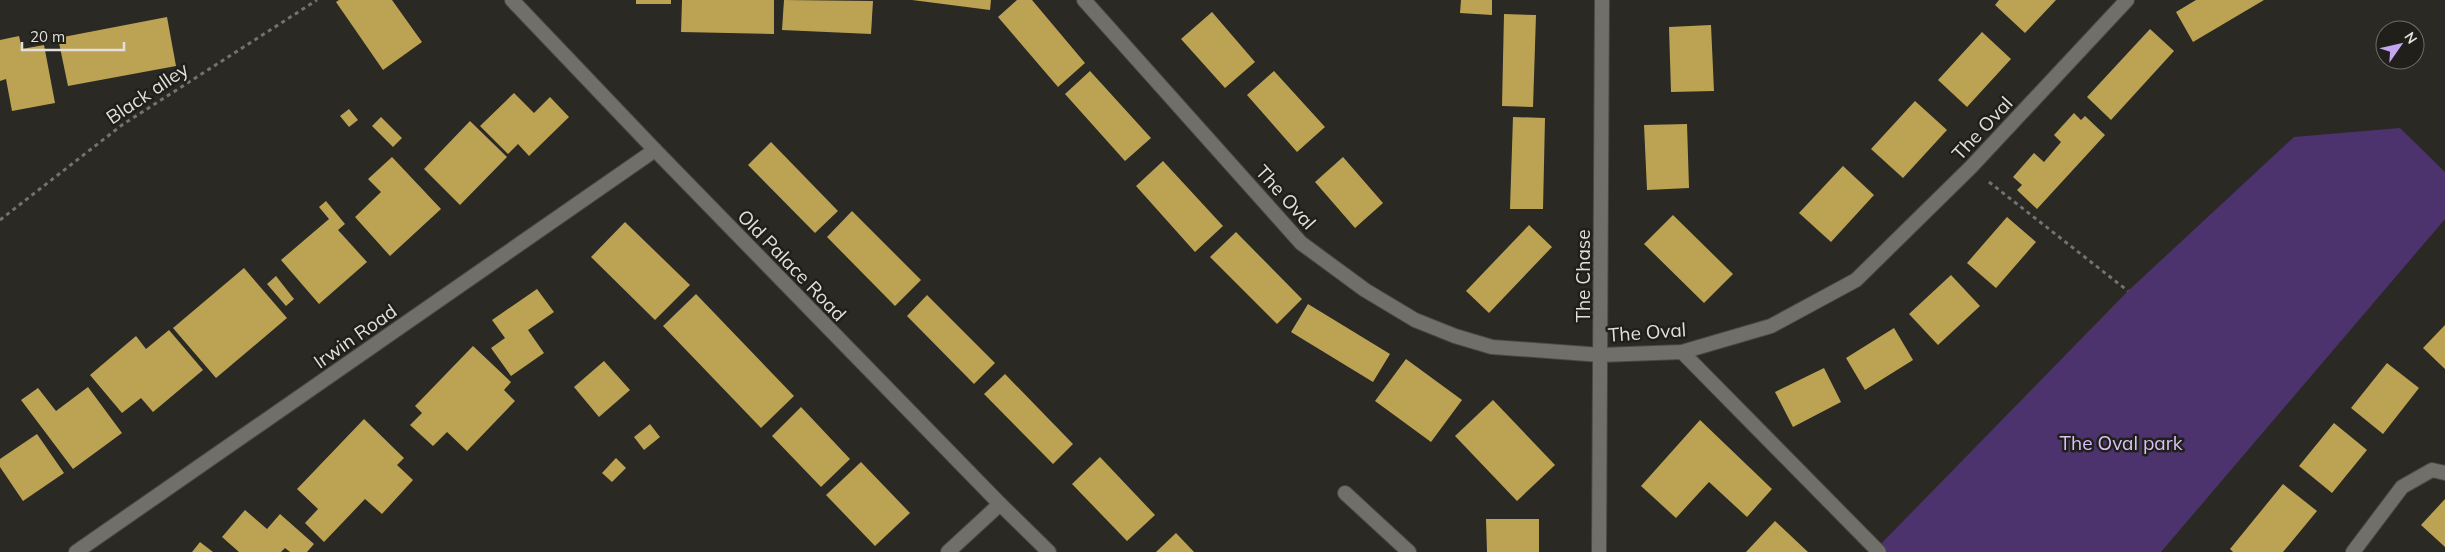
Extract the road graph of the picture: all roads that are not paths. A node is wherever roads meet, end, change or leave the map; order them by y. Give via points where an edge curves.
1 (512, 0) edge
2 (1084, 0) edge
3 (1602, 0) edge
4 (2127, 0) edge
5 (655, 150) junction
6 (1682, 352) junction
7 (1601, 354) junction
8 (2445, 473) edge
9 (1346, 492) dead end
10 (1000, 504) junction
11 (76, 552) edge
12 (948, 552) edge
13 (1049, 552) edge
14 (1409, 552) edge
15 (1599, 552) edge
16 (1879, 552) edge
17 (2353, 552) edge

1 - 5 street, Old Palace Road
2 - 7 street, The Oval via 1301,243 1365,290 1415,320 1492,347
3 - 7 street, The Chase
4 - 6 street, The Oval via 1971,167 1856,280 1772,326
5 - 10 street, Old Palace Road
5 - 11 street, Irwin Road
6 - 7 street, The Oval
6 - 16 street
7 - 15 street, The Chase
8 - 17 street via 2432,470 2402,487
9 - 14 street
10 - 12 street
10 - 13 street, Old Palace Road

